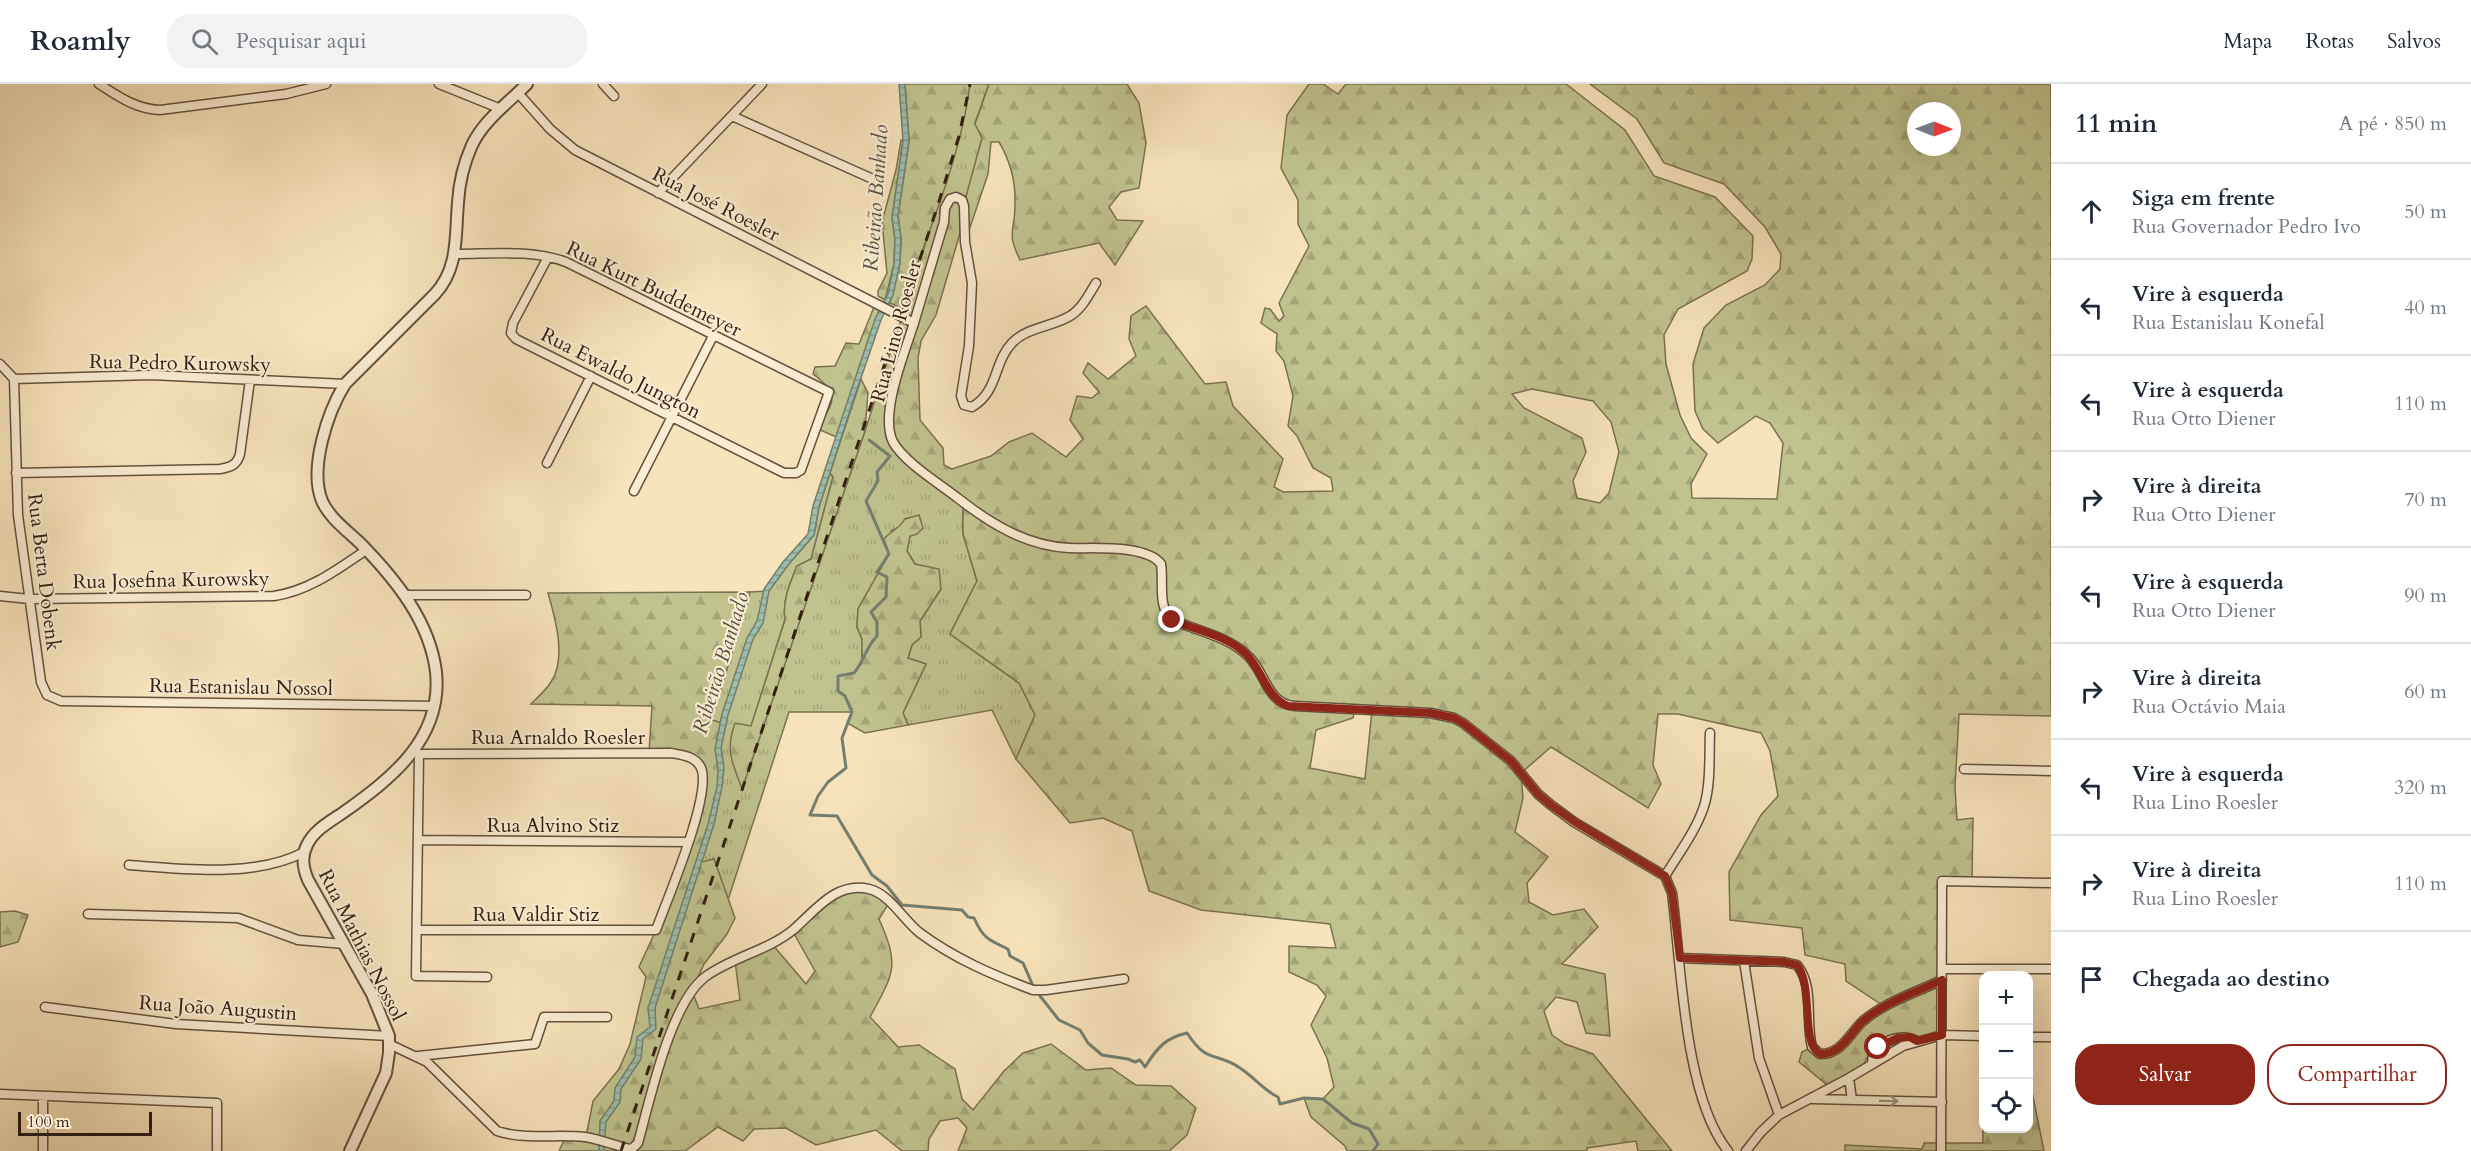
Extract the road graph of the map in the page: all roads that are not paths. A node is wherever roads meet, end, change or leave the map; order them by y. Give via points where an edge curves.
1 (99, 84) edge
2 (326, 84) edge
3 (439, 84) edge
4 (527, 84) edge
5 (603, 84) edge
6 (762, 84) edge
7 (518, 93) junction
8 (614, 96) dead end
9 (501, 109) junction
10 (732, 116) junction
11 (875, 180) dead end
12 (658, 193) junction
13 (455, 254) junction
14 (548, 257) junction
15 (1096, 283) dead end
16 (914, 323) junction
17 (713, 336) junction
18 (0, 364) edge
19 (591, 376) junction
20 (14, 379) junction
21 (250, 380) junction
22 (345, 384) junction
23 (672, 417) junction
24 (547, 463) dead end
25 (796, 473) joint
26 (16, 474) junction
27 (633, 491) dead end
28 (366, 550) junction
29 (404, 595) junction
30 (0, 596) edge
31 (526, 596) dead end
32 (29, 599) junction
33 (47, 695) joint
34 (435, 706) junction
35 (1710, 733) dead end
36 (416, 752) junction
37 (1964, 769) dead end
38 (2051, 771) edge
39 (418, 840) junction
40 (688, 842) junction
41 (304, 852) junction
42 (129, 865) dead end
43 (1665, 876) junction
44 (2051, 883) edge
45 (88, 914) dead end
46 (417, 930) junction
47 (344, 944) junction
48 (1680, 958) junction
49 (1744, 961) junction
50 (1942, 969) junction
51 (2051, 969) edge
52 (487, 977) dead end
53 (1124, 979) dead end
54 (1942, 980) junction
55 (45, 1007) dead end
56 (608, 1017) dead end
57 (1942, 1035) junction
58 (1979, 1036) edge
59 (2033, 1037) edge
60 (2051, 1037) edge
61 (389, 1040) junction
62 (418, 1056) junction
63 (1849, 1078) junction
64 (0, 1094) edge
65 (44, 1096) junction
66 (1810, 1099) junction
67 (1852, 1100) junction
68 (1942, 1102) junction
69 (1779, 1115) junction
70 (43, 1151) edge
71 (217, 1151) edge
72 (350, 1151) edge
73 (1728, 1151) edge
74 (1746, 1151) edge
75 (1941, 1151) edge

1 - 2 street via 132,104 160,110 286,94
3 - 9 street
4 - 7 street, Rua Mathias Nossol
5 - 8 street
6 - 10 street
7 - 9 street, Rua Mathias Nossol
7 - 12 street, Rua José Roesler via 567,144
9 - 13 street, Rua Mathias Nossol via 482,129 467,159 459,196
10 - 11 street
10 - 12 street
12 - 16 street, Rua José Roesler
13 - 14 street, Rua Kurt Buddemeyer
13 - 22 street, Rua Mathias Nossol via 442,287
14 - 17 street, Rua Kurt Buddemeyer via 566,262
14 - 19 street, Rua Ewaldo Jungton via 511,333
15 - 16 street, Rua Lino Roesler via 1072,315 1024,334 1012,343 991,390 972,408 964,405 961,396 969,346 972,284 964,206 956,196 945,208
16 - 43 street, Rua Lino Roesler via 892,397 891,434 900,452 963,502 1030,541 1059,548 1153,555 1161,564 1166,614 1243,651 1281,703 1454,718 1511,761 1551,805
17 - 23 street
17 - 25 street, Rua Kurt Buddemeyer via 830,392 801,470
18 - 20 street
19 - 23 street, Rua Ewaldo Jungton
19 - 24 street
20 - 21 street, Rua Pedro Kurowsky via 151,375
20 - 26 street, Rua Berta Dobenk
21 - 22 street, Rua Pedro Kurowsky
21 - 26 street via 240,454 231,467
22 - 28 street, Rua Mathias Nossol via 326,430 319,493 327,510
23 - 25 street, Rua Ewaldo Jungton via 784,473
23 - 27 street
26 - 32 street, Rua Berta Dobenk
28 - 29 street, Rua Mathias Nossol
28 - 32 street, Rua Josefina Kurowsky via 319,580 285,595
29 - 31 street
29 - 34 street, Rua Mathias Nossol via 429,639 436,673
30 - 32 street, Rua Josefina Kurowsky
32 - 33 street, Rua Berta Dobenk via 41,682
33 - 34 street, Rua Estanislau Nossol via 61,701
34 - 36 street, Rua Mathias Nossol
35 - 43 street via 1705,803
36 - 39 street
36 - 40 street, Rua Arnaldo Roesler via 686,755 696,761 704,782
36 - 41 street, Rua Mathias Nossol via 382,785 316,834
37 - 38 street
39 - 40 street, Rua Alvino Stiz
39 - 46 street
40 - 46 street, Rua Valdir Stiz via 656,930
41 - 42 street via 269,864 232,868
41 - 47 street, Rua Mathias Nossol via 303,867 308,880
43 - 48 street via 1672,893
44 - 50 street via 1942,881
45 - 47 street via 238,918 298,940
46 - 52 street via 416,976
47 - 61 street, Rua Mathias Nossol via 375,1001
48 - 49 street
48 - 73 street via 1700,1087 1714,1130
49 - 54 street via 1797,965 1806,986 1811,1041 1820,1054 1836,1050 1873,1013
49 - 69 street via 1759,1058
50 - 51 street
50 - 54 street
53 - 62 street via 1033,990 957,958 919,932 875,891 855,888 828,897 783,937 720,968 698,984 675,1025 638,1143 633,1148 595,1138 497,1131
54 - 57 street
55 - 61 street, Rua João Augustin via 184,1024
56 - 62 street via 544,1017 535,1044
57 - 58 street
57 - 63 street via 1917,1041
57 - 68 street
59 - 60 street
61 - 62 street, Rua João Augustin
61 - 72 street, Rua Mathias Nossol via 384,1079
63 - 66 street
63 - 67 street
64 - 65 street
65 - 70 street
65 - 71 street via 218,1103
66 - 67 street
66 - 69 street
67 -> 68 street
68 - 75 street
69 - 74 street

